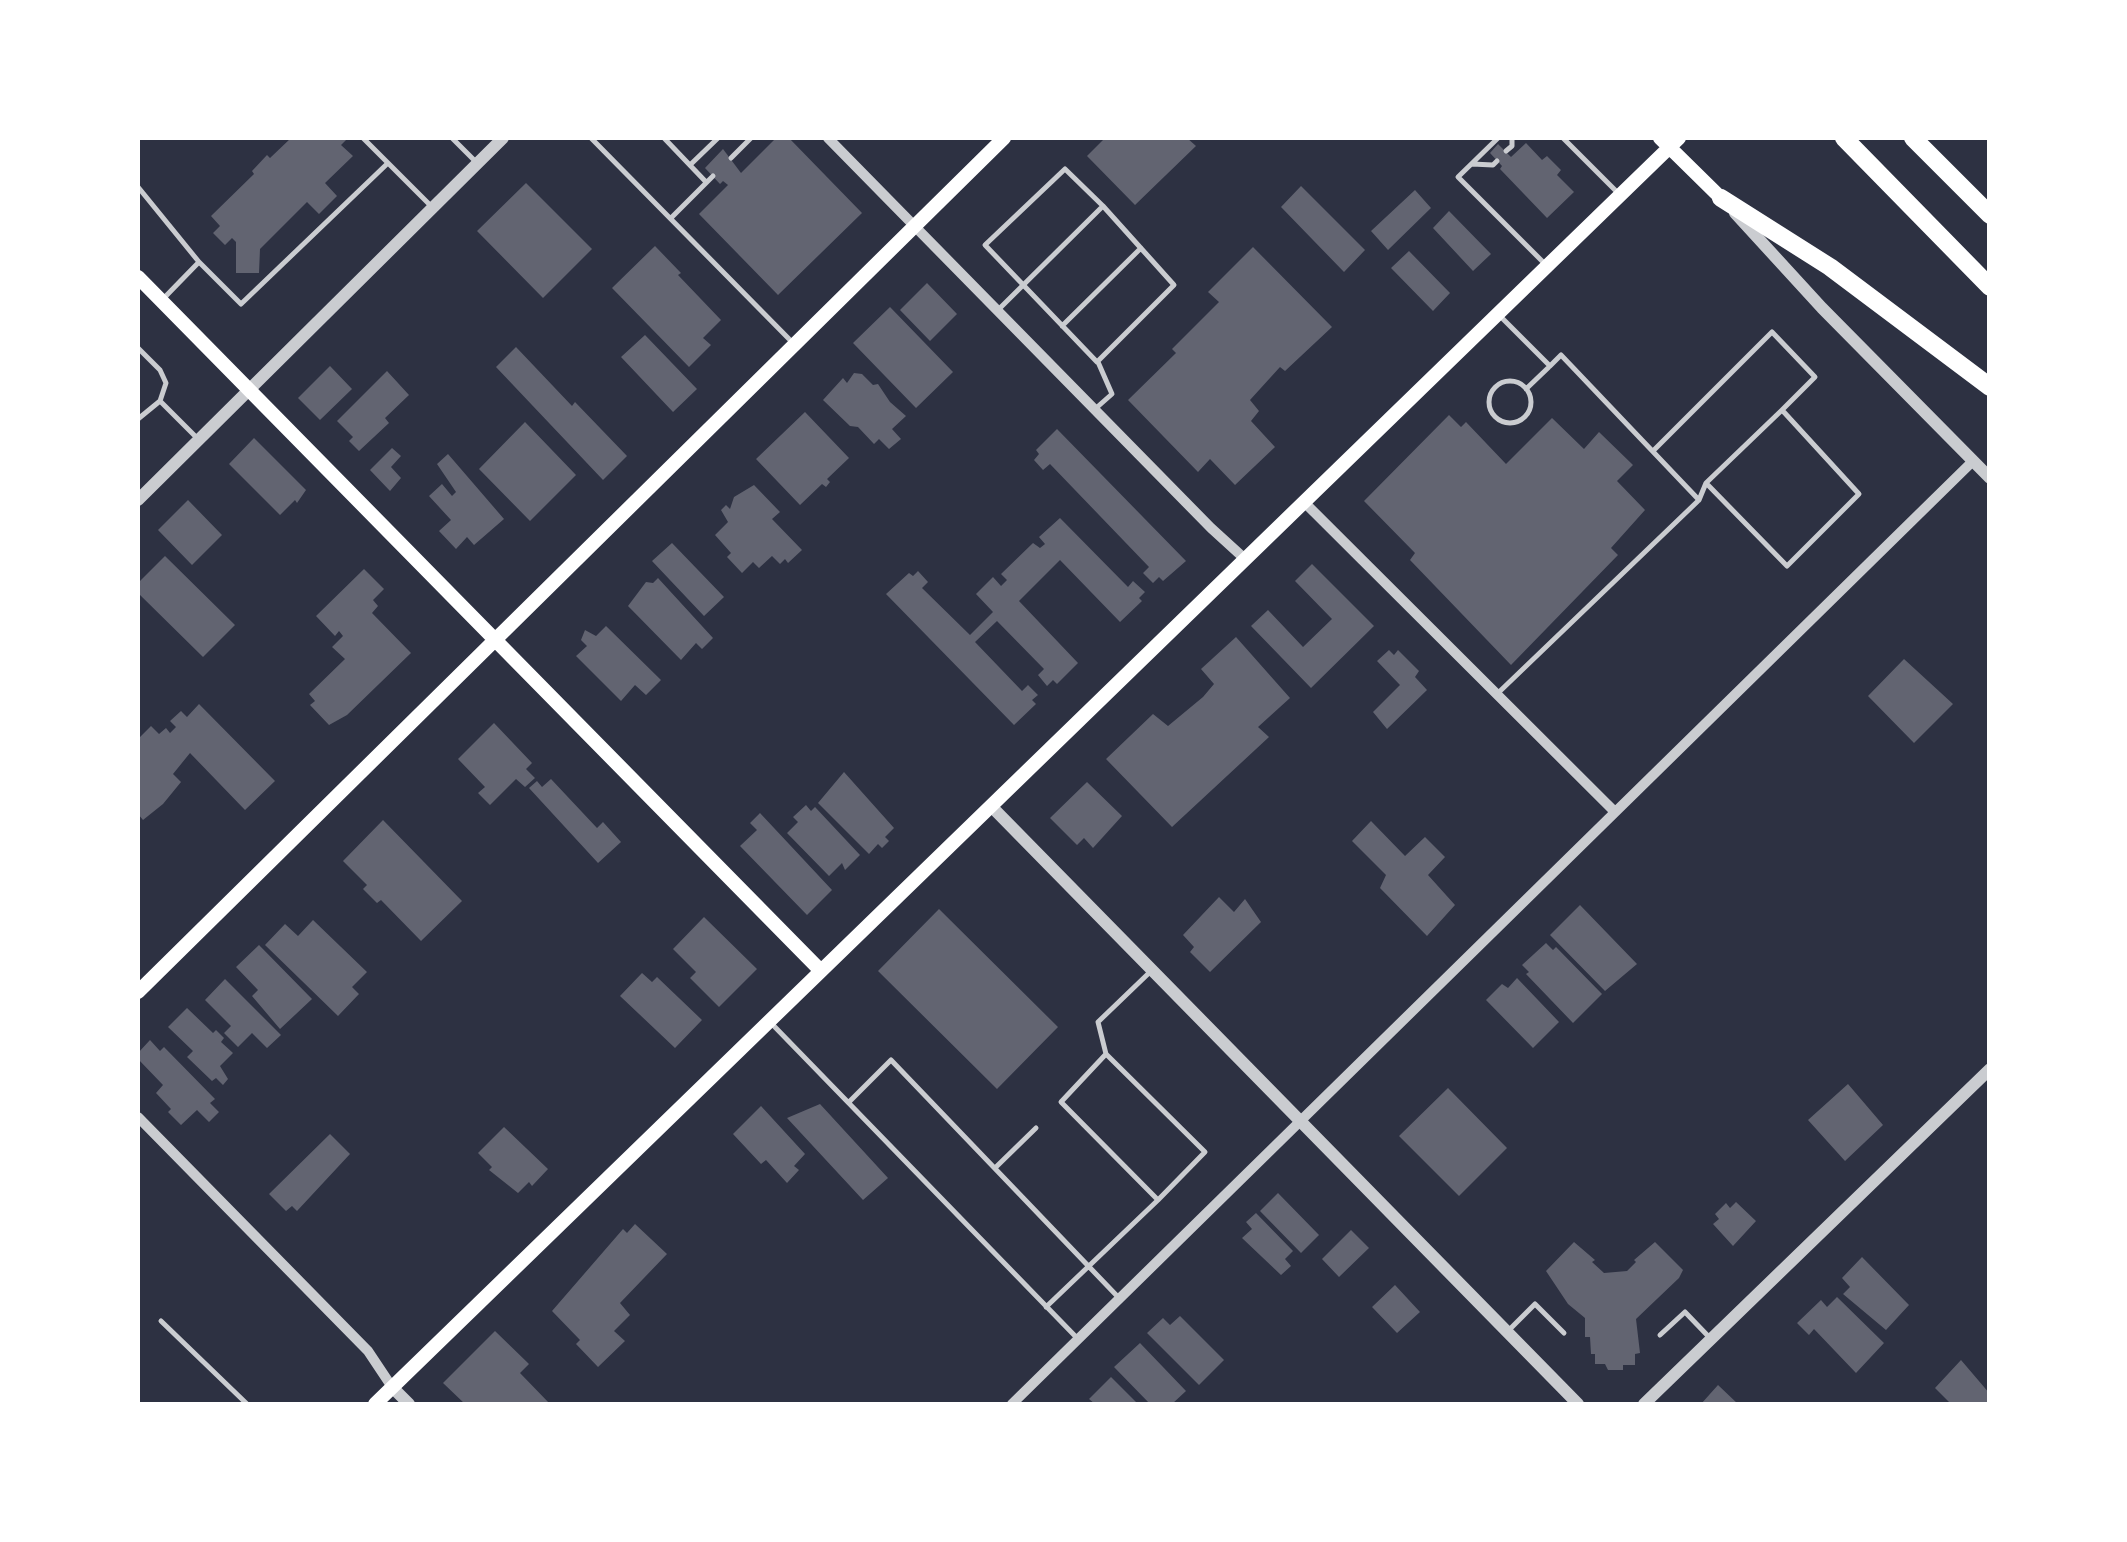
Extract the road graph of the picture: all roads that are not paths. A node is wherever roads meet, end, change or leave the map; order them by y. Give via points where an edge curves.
1 (363, 138) edge
2 (452, 138) edge
3 (503, 138) edge
4 (592, 138) edge
5 (664, 138) edge
6 (718, 138) edge
7 (750, 138) edge
8 (828, 138) edge
9 (1004, 138) edge
10 (1498, 138) edge
11 (1512, 138) edge
12 (1563, 138) edge
13 (1844, 138) edge
14 (1913, 138) edge
15 (1669, 141) edge
16 (1506, 152) dead end
17 (730, 158) dead end
18 (1497, 161) dead end
19 (388, 163) junction
20 (477, 163) junction
21 (690, 164) junction
22 (1471, 164) junction
23 (713, 176) dead end
24 (706, 182) junction
25 (138, 186) edge
26 (1620, 195) junction
27 (1721, 198) junction
28 (1103, 206) junction
29 (432, 207) junction
30 (1990, 215) edge
31 (671, 218) junction
32 (915, 226) junction
33 (1141, 248) junction
34 (199, 262) junction
35 (1546, 266) junction
36 (138, 277) edge
37 (1022, 285) junction
38 (1990, 287) edge
39 (161, 301) junction
40 (998, 310) junction
41 (1497, 313) junction
42 (1062, 326) junction
43 (794, 344) junction
44 (138, 348) edge
45 (1097, 362) junction
46 (1550, 366) junction
47 (1990, 388) edge
48 (1526, 389) junction
49 (248, 390) junction
50 (160, 401) junction
51 (1094, 409) junction
52 (1782, 410) junction
53 (138, 419) edge
54 (199, 439) junction
55 (1653, 451) junction
56 (1973, 461) junction
57 (1990, 478) edge
58 (1706, 483) junction
59 (138, 500) edge
60 (1700, 500) junction
61 (1304, 502) junction
62 (1245, 559) junction
63 (494, 640) junction
64 (1496, 695) junction
65 (990, 806) junction
66 (1615, 812) junction
67 (822, 970) junction
68 (1152, 970) junction
69 (138, 992) edge
70 (768, 1021) junction
71 (1106, 1054) junction
72 (1990, 1069) edge
73 (849, 1102) junction
74 (138, 1116) edge
75 (1299, 1120) junction
76 (1036, 1128) dead end
77 (996, 1168) junction
78 (1158, 1200) junction
79 (1089, 1267) junction
80 (1119, 1298) junction
81 (1046, 1306) junction
82 (161, 1321) dead end
83 (1507, 1332) junction
84 (1564, 1333) dead end
85 (1660, 1335) dead end
86 (1078, 1339) junction
87 (1711, 1340) junction
88 (392, 1388) junction
89 (248, 1404) edge
90 (375, 1404) edge
91 (409, 1404) edge
92 (1012, 1404) edge
93 (1578, 1404) edge
94 (1644, 1404) edge

1 - 19 lane
2 - 20 lane
3 - 20 street
4 - 31 lane
5 - 21 lane
6 - 21 lane
7 - 17 lane
8 - 32 street
9 - 32 main road
10 - 22 lane
11 - 16 lane
12 - 26 lane
13 - 38 highway
14 - 30 highway
15 - 26 main road
15 - 27 main road
18 - 22 lane
19 - 29 lane
19 - 34 lane via 241,304
20 - 29 street
21 - 24 lane
22 - 35 lane via 1458,177
23 - 24 lane
24 - 31 lane
25 - 34 lane
26 - 35 main road
27 - 47 highway via 1830,268
27 - 56 street
28 - 33 lane
28 - 37 lane
28 - 37 lane via 1064,169 986,245
29 - 49 street
31 - 43 lane
32 - 40 street
32 - 43 main road
33 - 42 lane
33 - 45 lane via 1174,285
34 - 39 lane
35 - 41 main road
36 - 39 main road
37 - 40 lane
37 - 42 lane
39 - 49 main road
40 - 51 street
41 - 46 lane
41 - 61 main road
42 - 45 lane
43 - 63 main road
44 - 50 lane via 165,377
45 - 51 lane via 1112,394
46 - 48 lane
46 - 55 lane via 1562,355
48 - 48 lane via 1502,383 1489,398 1491,412 1501,422 1521,420 1531,402
49 - 54 street
49 - 63 main road
50 - 53 lane
50 - 54 lane
51 - 62 street
52 - 55 lane via 1815,378 1772,332
52 - 58 lane
52 - 58 lane via 1858,494 1787,566
54 - 59 street
55 - 60 lane
56 - 57 street
56 - 66 street
58 - 60 lane
60 - 64 lane
61 - 62 main road
61 - 64 street
62 - 65 main road
63 - 67 main road
63 - 69 main road
64 - 66 street
65 - 67 main road
65 - 68 street
66 - 75 street
67 - 70 main road
68 - 71 lane via 1098,1022
68 - 75 street
70 - 73 lane
70 - 88 main road
71 - 78 lane via 1061,1102
71 - 78 lane via 1206,1152
72 - 87 street
73 - 77 lane via 891,1060
73 - 81 lane
74 - 88 street via 368,1351
75 - 80 street
75 - 83 street
76 - 77 lane
77 - 79 lane
78 - 79 lane
79 - 80 lane
79 - 81 lane
80 - 86 street
81 - 86 lane
82 - 89 lane
83 - 84 lane via 1535,1304
83 - 93 street
85 - 87 lane via 1685,1312
86 - 92 street
87 - 94 street
88 - 90 main road
88 - 91 street

